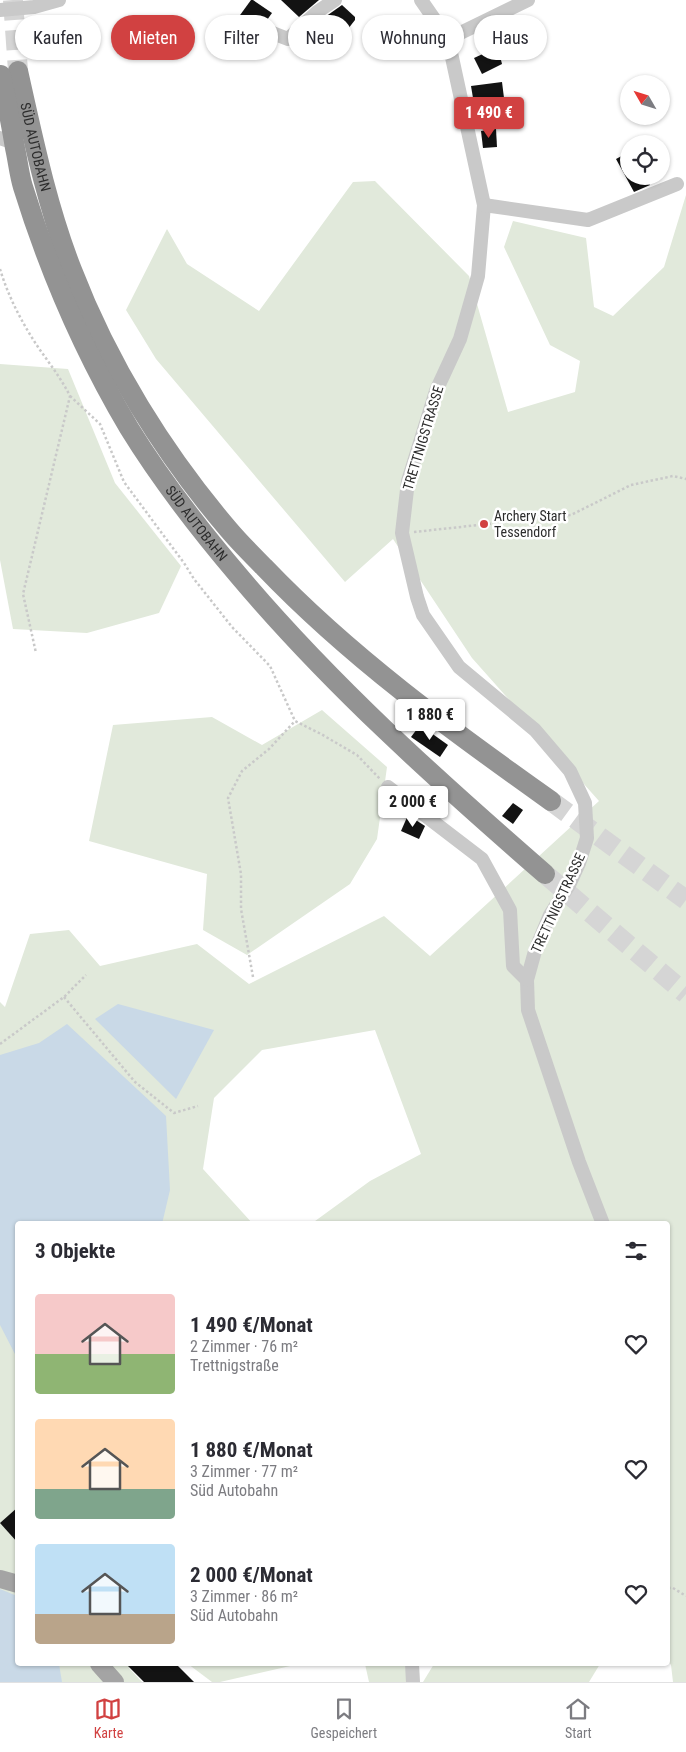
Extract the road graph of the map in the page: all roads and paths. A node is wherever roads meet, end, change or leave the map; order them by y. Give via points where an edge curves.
1 (59, 0) edge
2 (334, 0) edge
3 (421, 0) edge
4 (528, 0) edge
5 (0, 10) edge
6 (431, 15) edge
7 (464, 31) edge
8 (278, 35) edge
9 (453, 60) edge
10 (10, 73) edge
11 (7, 140) edge
12 (678, 184) dead end
13 (484, 205) junction
14 (0, 270) edge
15 (70, 396) junction
16 (686, 480) edge
17 (402, 533) junction
18 (36, 652) dead end
19 (295, 721) junction
20 (388, 787) joint
21 (551, 801) tunnel mouth
22 (545, 874) tunnel mouth
23 (86, 975) dead end
24 (253, 977) dead end
25 (527, 980) junction
26 (64, 997) junction
27 (0, 1044) edge
28 (198, 1106) dead end
29 (601, 1221) edge
30 (0, 1579) edge
31 (15, 1583) edge
32 (670, 1588) edge
33 (686, 1596) edge
34 (101, 1666) edge
35 (412, 1666) edge
36 (115, 1682) edge
37 (413, 1682) edge

1 - 5 street via 34,7
2 - 8 street via 288,39
3 - 6 street, TRETTNIGSTRASSE
4 - 7 street
9 - 13 street, TRETTNIGSTRASSE
10 - 11 highway, SÜD AUTOBAHN
10 - 21 highway, SÜD AUTOBAHN via 72,270 117,366 175,462 230,532 299,603 372,667
11 - 22 highway, SÜD AUTOBAHN via 74,323 130,429 188,514 279,623 344,691
12 - 13 street via 588,220
13 - 17 street, TRETTNIGSTRASSE via 478,276 460,339 436,391 408,481
14 - 15 path via 7,291 37,346 60,376
15 - 18 path via 23,594
15 - 19 path via 100,424 124,482 194,579 232,627 270,666
16 - 17 path via 673,476 631,485 571,515
17 - 25 street, TRETTNIGSTRASSE via 423,615 459,667 535,730 570,771 585,803 587,838 569,885 550,915
19 - 20 path via 357,755
19 - 24 path via 269,749 242,770 228,798
20 - 25 street via 482,859 510,910 513,966
23 - 26 path
25 - 29 street, TRETTNIGSTRASSE via 528,1010
26 - 27 path
26 - 28 path via 135,1082 174,1113
30 - 31 main road
32 - 33 path
34 - 36 main road
35 - 37 street

